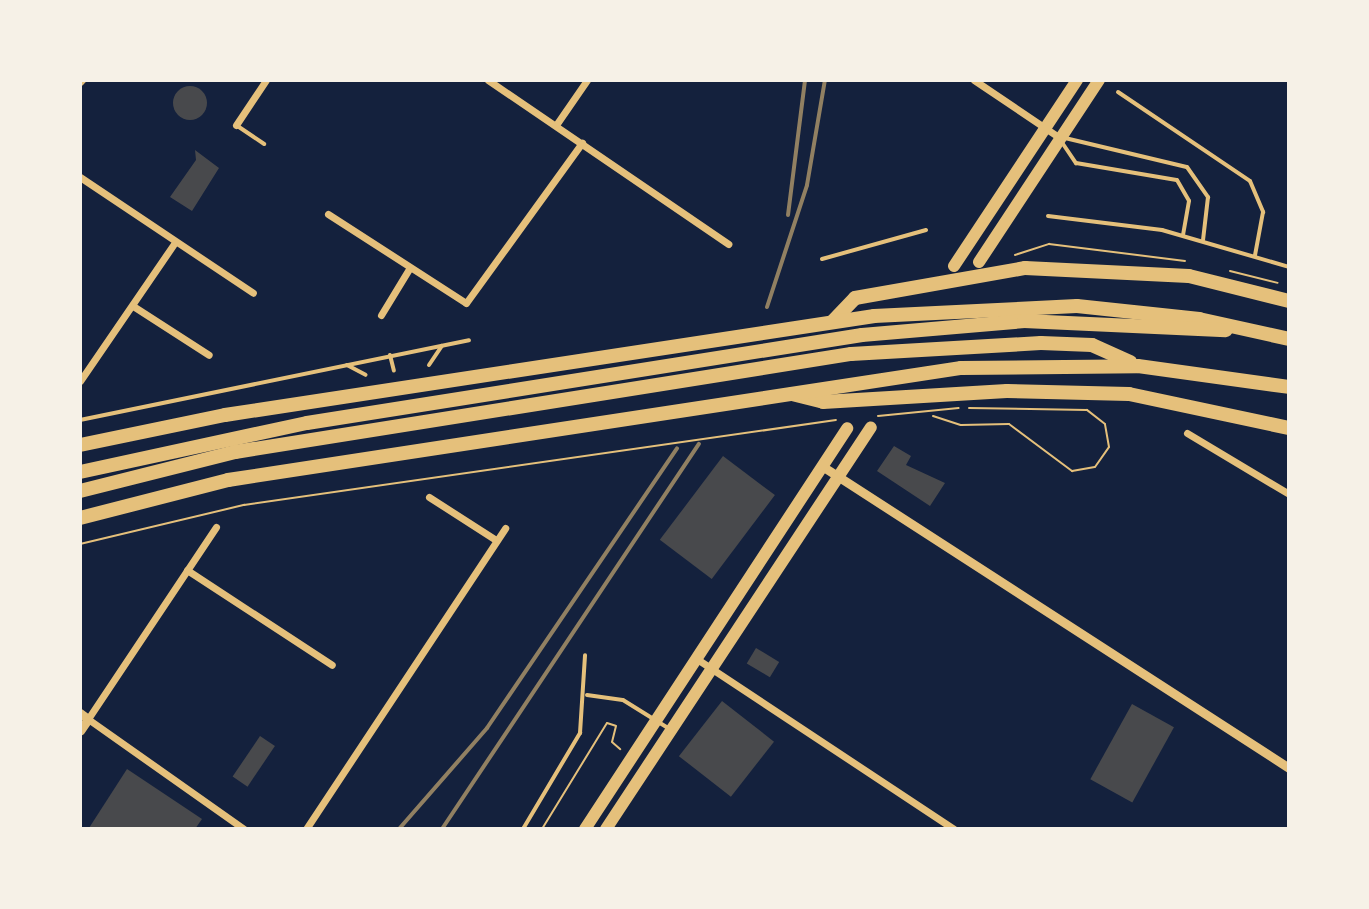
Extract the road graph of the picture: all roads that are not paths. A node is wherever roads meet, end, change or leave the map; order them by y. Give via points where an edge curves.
1 (266, 80) edge
2 (488, 80) edge
3 (587, 80) edge
4 (974, 80) edge
5 (1077, 80) edge
6 (1099, 80) edge
7 (1118, 92) dead end
8 (236, 125) joint
9 (556, 125) junction
10 (1045, 127) junction
11 (1060, 138) junction
12 (582, 143) junction
13 (264, 144) dead end
14 (80, 177) edge
15 (328, 214) dead end
16 (1048, 216) dead end
17 (926, 230) dead end
18 (1183, 234) junction
19 (1203, 240) junction
20 (175, 242) junction
21 (728, 244) dead end
22 (1255, 255) junction
23 (822, 259) dead end
24 (979, 262) dead end
25 (954, 266) dead end
26 (1289, 267) edge
27 (409, 269) junction
28 (253, 293) dead end
29 (1289, 301) edge
30 (133, 306) junction
31 (381, 315) dead end
32 (833, 321) junction
33 (1243, 330) junction
34 (1289, 339) edge
35 (469, 340) dead end
36 (442, 346) junction
37 (209, 355) dead end
38 (390, 355) junction
39 (345, 363) junction
40 (429, 365) dead end
41 (1138, 366) junction
42 (394, 371) dead end
43 (366, 375) dead end
44 (80, 381) edge
45 (1289, 387) edge
46 (784, 392) junction
47 (80, 420) edge
48 (867, 422) road end
49 (848, 423) road end
50 (1289, 428) edge
51 (1187, 433) dead end
52 (80, 445) edge
53 (822, 466) junction
54 (80, 472) edge
55 (839, 476) junction
56 (80, 491) edge
57 (1289, 494) edge
58 (429, 497) dead end
59 (80, 518) edge
60 (216, 527) dead end
61 (505, 528) dead end
62 (496, 540) junction
63 (187, 570) junction
64 (585, 655) dead end
65 (697, 659) junction
66 (332, 665) dead end
67 (712, 669) junction
68 (587, 695) junction
69 (84, 716) edge
70 (656, 720) junction
71 (671, 730) junction
72 (80, 731) edge
73 (1289, 768) edge
74 (244, 829) edge
75 (306, 829) edge
76 (523, 829) edge
77 (585, 829) edge
78 (606, 829) edge
79 (954, 829) edge

1 - 8 street
2 - 9 street
3 - 9 street
4 - 10 street
5 - 10 highway
6 - 11 highway
7 - 22 lane via 1250,181 1263,212
8 - 13 lane
9 - 12 street
10 - 11 street
10 - 25 highway
11 - 18 lane via 1076,163 1177,180 1189,201
11 - 19 lane via 1187,167 1208,197
11 - 24 highway
12 - 21 street
12 - 27 street via 466,303
14 - 20 street
15 - 27 street
16 - 18 lane
17 - 23 lane
18 - 19 lane
19 - 22 lane
20 - 28 street
20 - 30 street
22 - 26 lane
27 - 31 street
29 - 32 highway via 1189,276 1025,268 855,298
30 - 37 street
30 - 44 street
32 - 33 highway via 1001,304 1140,310
32 - 52 highway via 225,415
33 - 34 highway
33 - 54 highway via 990,323 862,335 246,434
35 - 36 lane
36 - 38 lane
36 - 40 lane
38 - 39 lane
38 - 42 lane
39 - 43 lane
39 - 47 lane
41 - 45 highway
41 - 46 highway via 961,368
41 - 56 highway via 1092,345 977,342 851,354 219,455
46 - 50 highway via 823,402 945,393 1142,396
46 - 59 highway via 228,480
48 - 55 highway
49 - 53 highway
51 - 57 street
53 - 55 street
53 - 65 highway
55 - 67 highway
55 - 73 street
58 - 62 street
60 - 63 street
61 - 62 street
62 - 75 street
63 - 66 street
63 - 69 street
64 - 68 lane
65 - 67 street
65 - 70 highway
67 - 71 highway
67 - 79 street
68 - 70 lane via 623,700
68 - 76 lane via 565,765
69 - 72 street
69 - 74 street
70 - 71 lane
70 - 77 highway
71 - 78 highway

